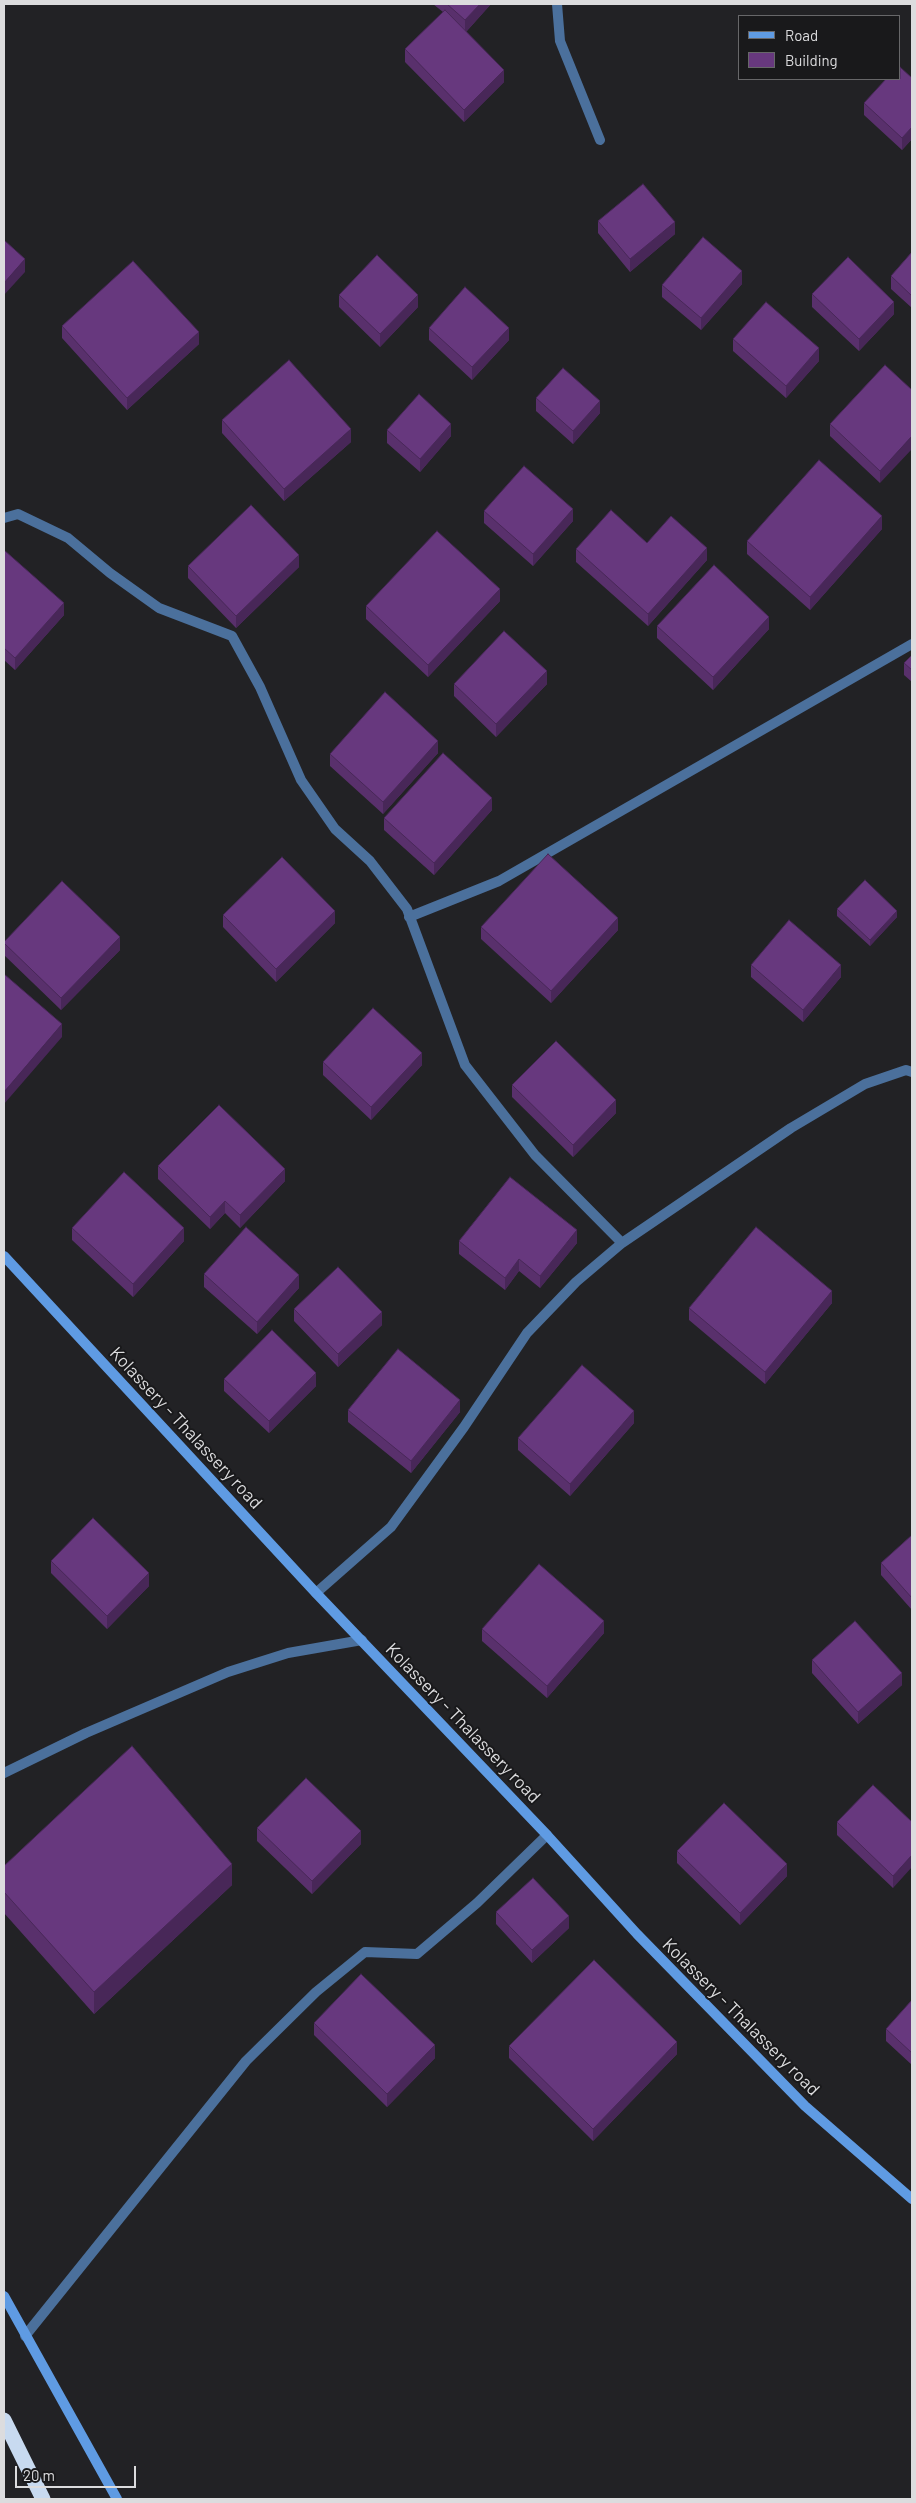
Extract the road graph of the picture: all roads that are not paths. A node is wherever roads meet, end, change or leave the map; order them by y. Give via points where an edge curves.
1 (557, 4) edge
2 (600, 140) dead end
3 (4, 518) edge
4 (912, 644) edge
5 (409, 916) junction
6 (912, 1072) edge
7 (622, 1243) junction
8 (4, 1256) edge
9 (316, 1593) junction
10 (362, 1640) junction
11 (4, 1773) edge
12 (547, 1835) junction
13 (912, 2200) edge
14 (4, 2296) edge
15 (25, 2336) junction
16 (4, 2420) edge
17 (43, 2499) edge
18 (117, 2499) edge

1 - 2 street via 560,41
3 - 5 street via 18,514 68,538 110,574 159,608 232,636 260,687 301,780 335,829 370,861
4 - 5 street via 500,881
5 - 7 street via 466,1065 535,1155
6 - 7 street via 906,1070 865,1084 791,1128
7 - 9 street via 576,1282 526,1333 464,1427 391,1527
8 - 9 main road, Kolassery - Thalassery road
9 - 10 main road, Kolassery - Thalassery road
10 - 11 street via 288,1653 228,1672 86,1733
10 - 12 main road, Kolassery - Thalassery road
12 - 13 main road, Kolassery - Thalassery road via 637,1934 805,2106
12 - 15 street via 477,1903 417,1954 364,1952 316,1992 246,2061
14 - 15 main road
15 - 18 main road
16 - 17 highway

